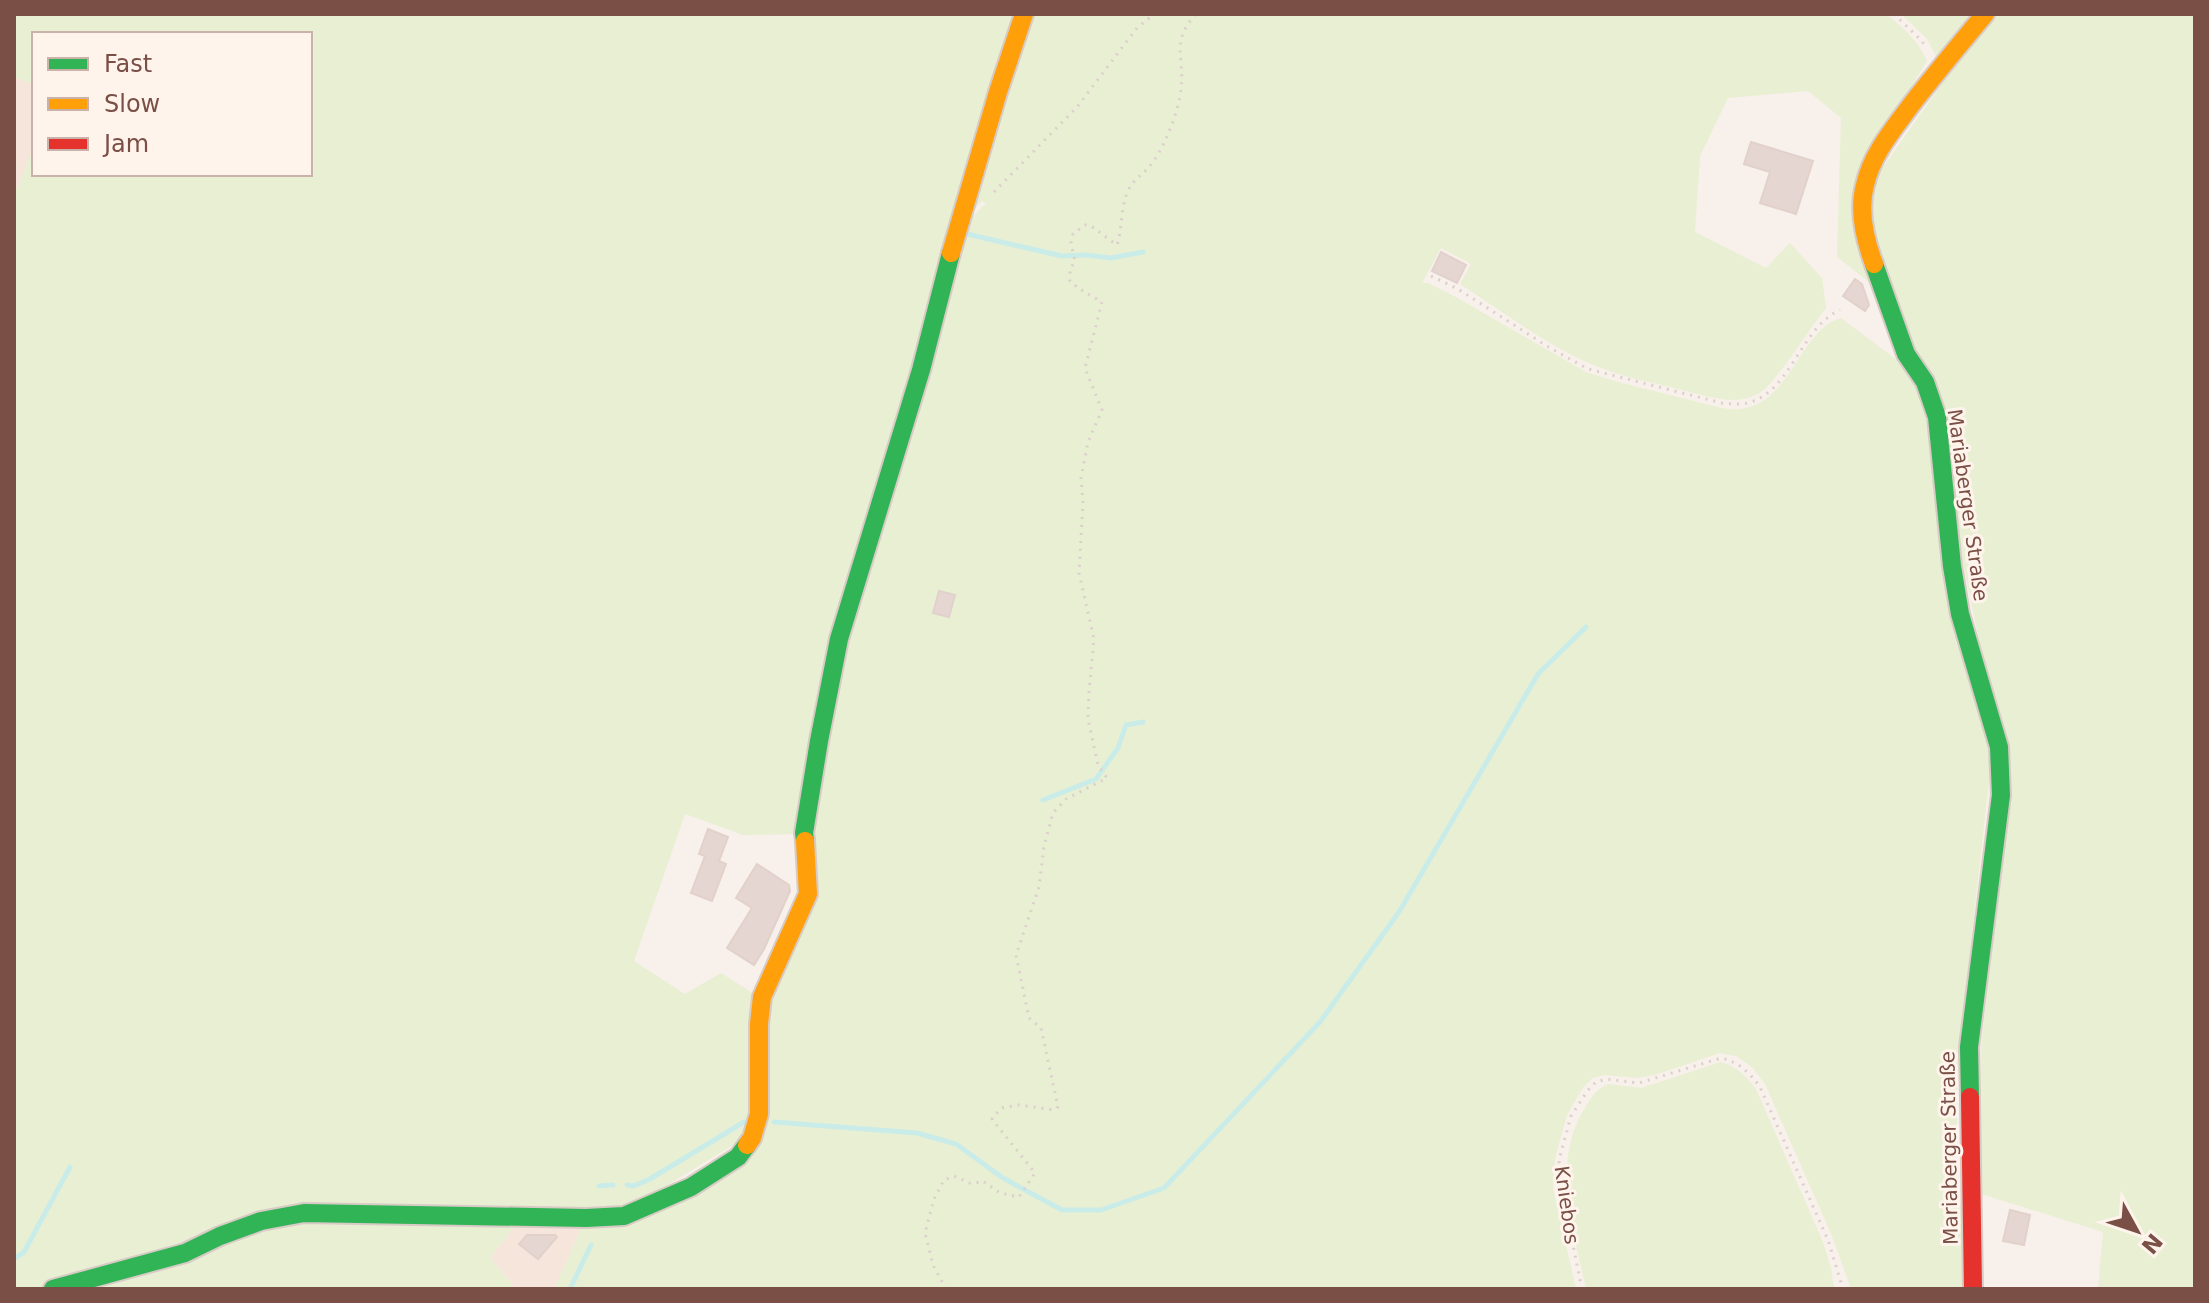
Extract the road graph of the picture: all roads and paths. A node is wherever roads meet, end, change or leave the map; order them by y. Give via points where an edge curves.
1 (1024, 14) edge
2 (1154, 14) edge
3 (1196, 14) edge
4 (1894, 14) edge
5 (1985, 14) edge
6 (1937, 71) junction
7 (990, 197) dead end
8 (1431, 276) dead end
9 (1840, 310) dead end
10 (53, 1289) edge
11 (946, 1289) edge
12 (1582, 1289) edge
13 (1843, 1289) edge
14 (1973, 1289) edge

1 - 10 street via 839,639 804,833 808,894 762,997 759,1114 752,1138 738,1157 691,1187 624,1216 304,1213 261,1221 185,1253
2 - 7 path via 1137,28 1077,107
3 - 11 path via 1179,45 1181,89 1176,110 1162,147 1126,194 1117,245 1085,225 1071,243 1075,261 1070,281 1102,302 1085,368 1102,410 1081,478 1079,573 1094,639 1088,719 1098,765 1107,778 1066,799 1053,813 1039,887 1016,955 1029,1018 1041,1028 1058,1107 1010,1106 992,1119 1035,1173 1019,1197 1000,1193 983,1181 972,1184 954,1176 944,1180 925,1233
4 - 6 path via 1922,41
5 - 6 street, Mariaberger Straße
6 - 14 street, Mariaberger Straße via 1882,143 1864,187 1862,213 1868,248 1906,354 1925,382 1937,417 1960,614 1999,747 2001,795 1969,1047
8 - 9 path via 1588,369 1722,403 1743,404 1767,393 1829,315
12 - 13 path, Kniebos via 1559,1160 1571,1116 1596,1082 1639,1083 1721,1058 1748,1071 1760,1087 1828,1240

